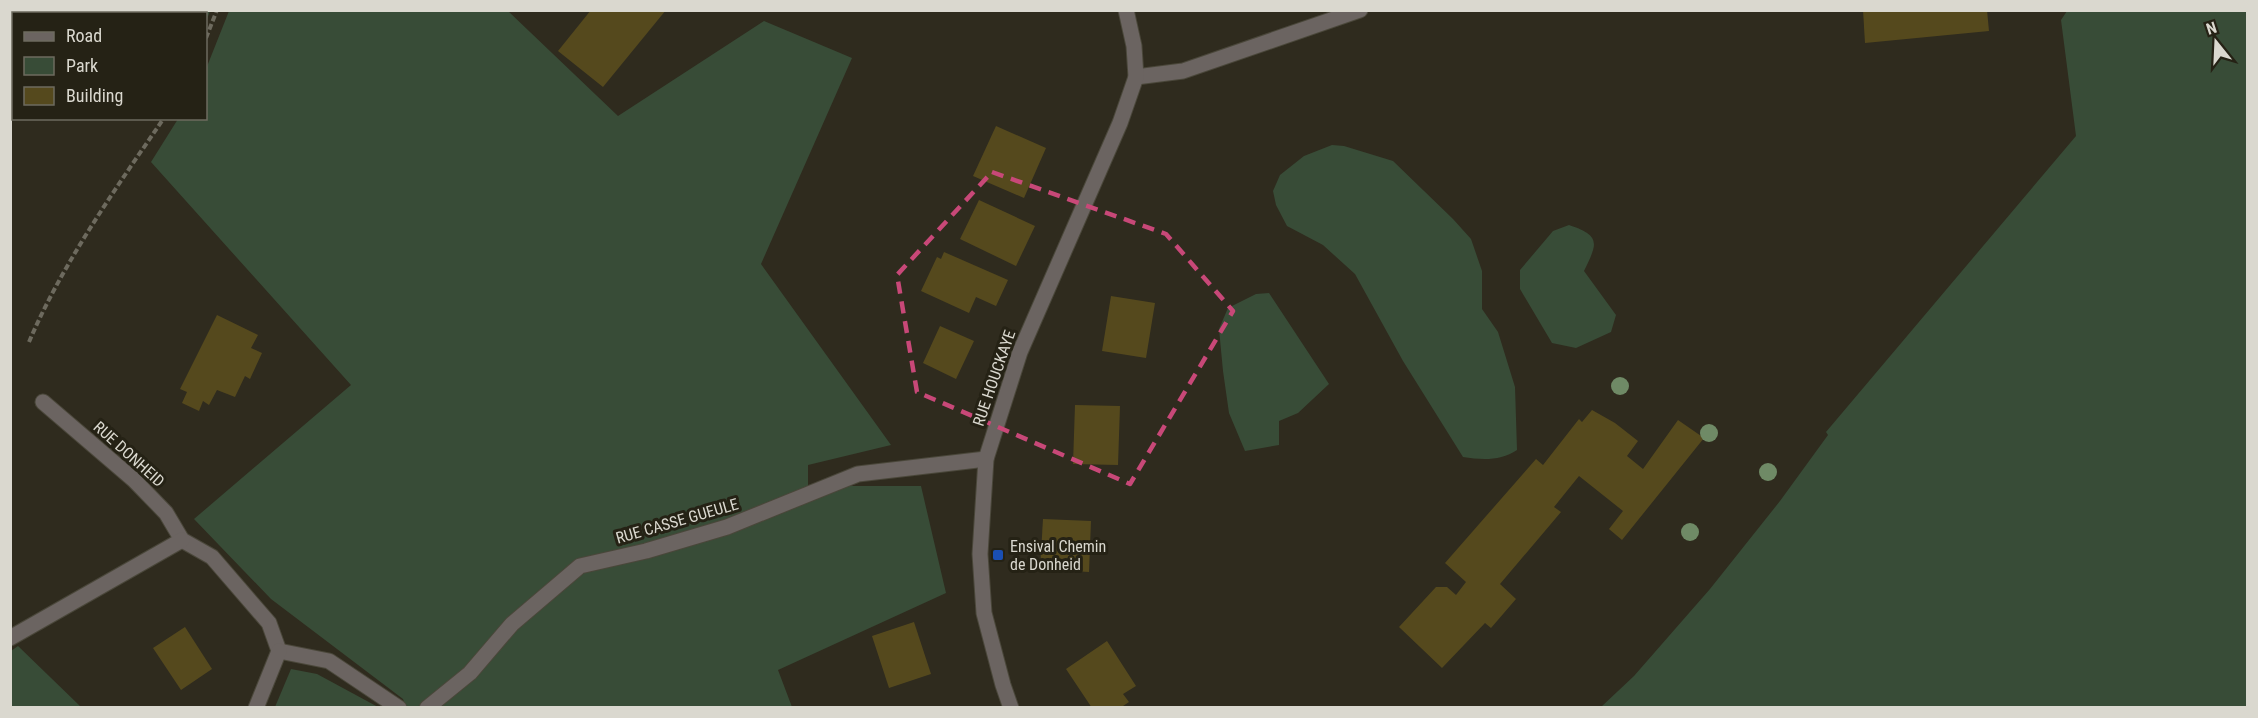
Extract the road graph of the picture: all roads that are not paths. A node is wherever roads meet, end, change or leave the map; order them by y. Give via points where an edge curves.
1 (1126, 10) edge
2 (1360, 10) edge
3 (1136, 77) junction
4 (43, 402) dead end
5 (986, 459) junction
6 (182, 540) junction
7 (10, 638) edge
8 (279, 651) junction
9 (256, 708) edge
10 (399, 708) edge
11 (427, 708) edge
12 (1011, 708) edge

1 - 3 street, RUE HOUCKAYE
2 - 3 street via 1183,71
3 - 5 street, RUE HOUCKAYE via 1120,123 1020,352
4 - 6 street, RUE DONHEID via 134,480 166,513
5 - 11 street, RUE CASSE GUEULE via 858,474 727,527 580,566 512,624 470,673
5 - 12 street, RUE HOUCKAYE via 980,554 984,613
6 - 7 street
6 - 8 street, RUE DONHEID via 212,557 269,623
8 - 9 street
8 - 10 street via 329,661

